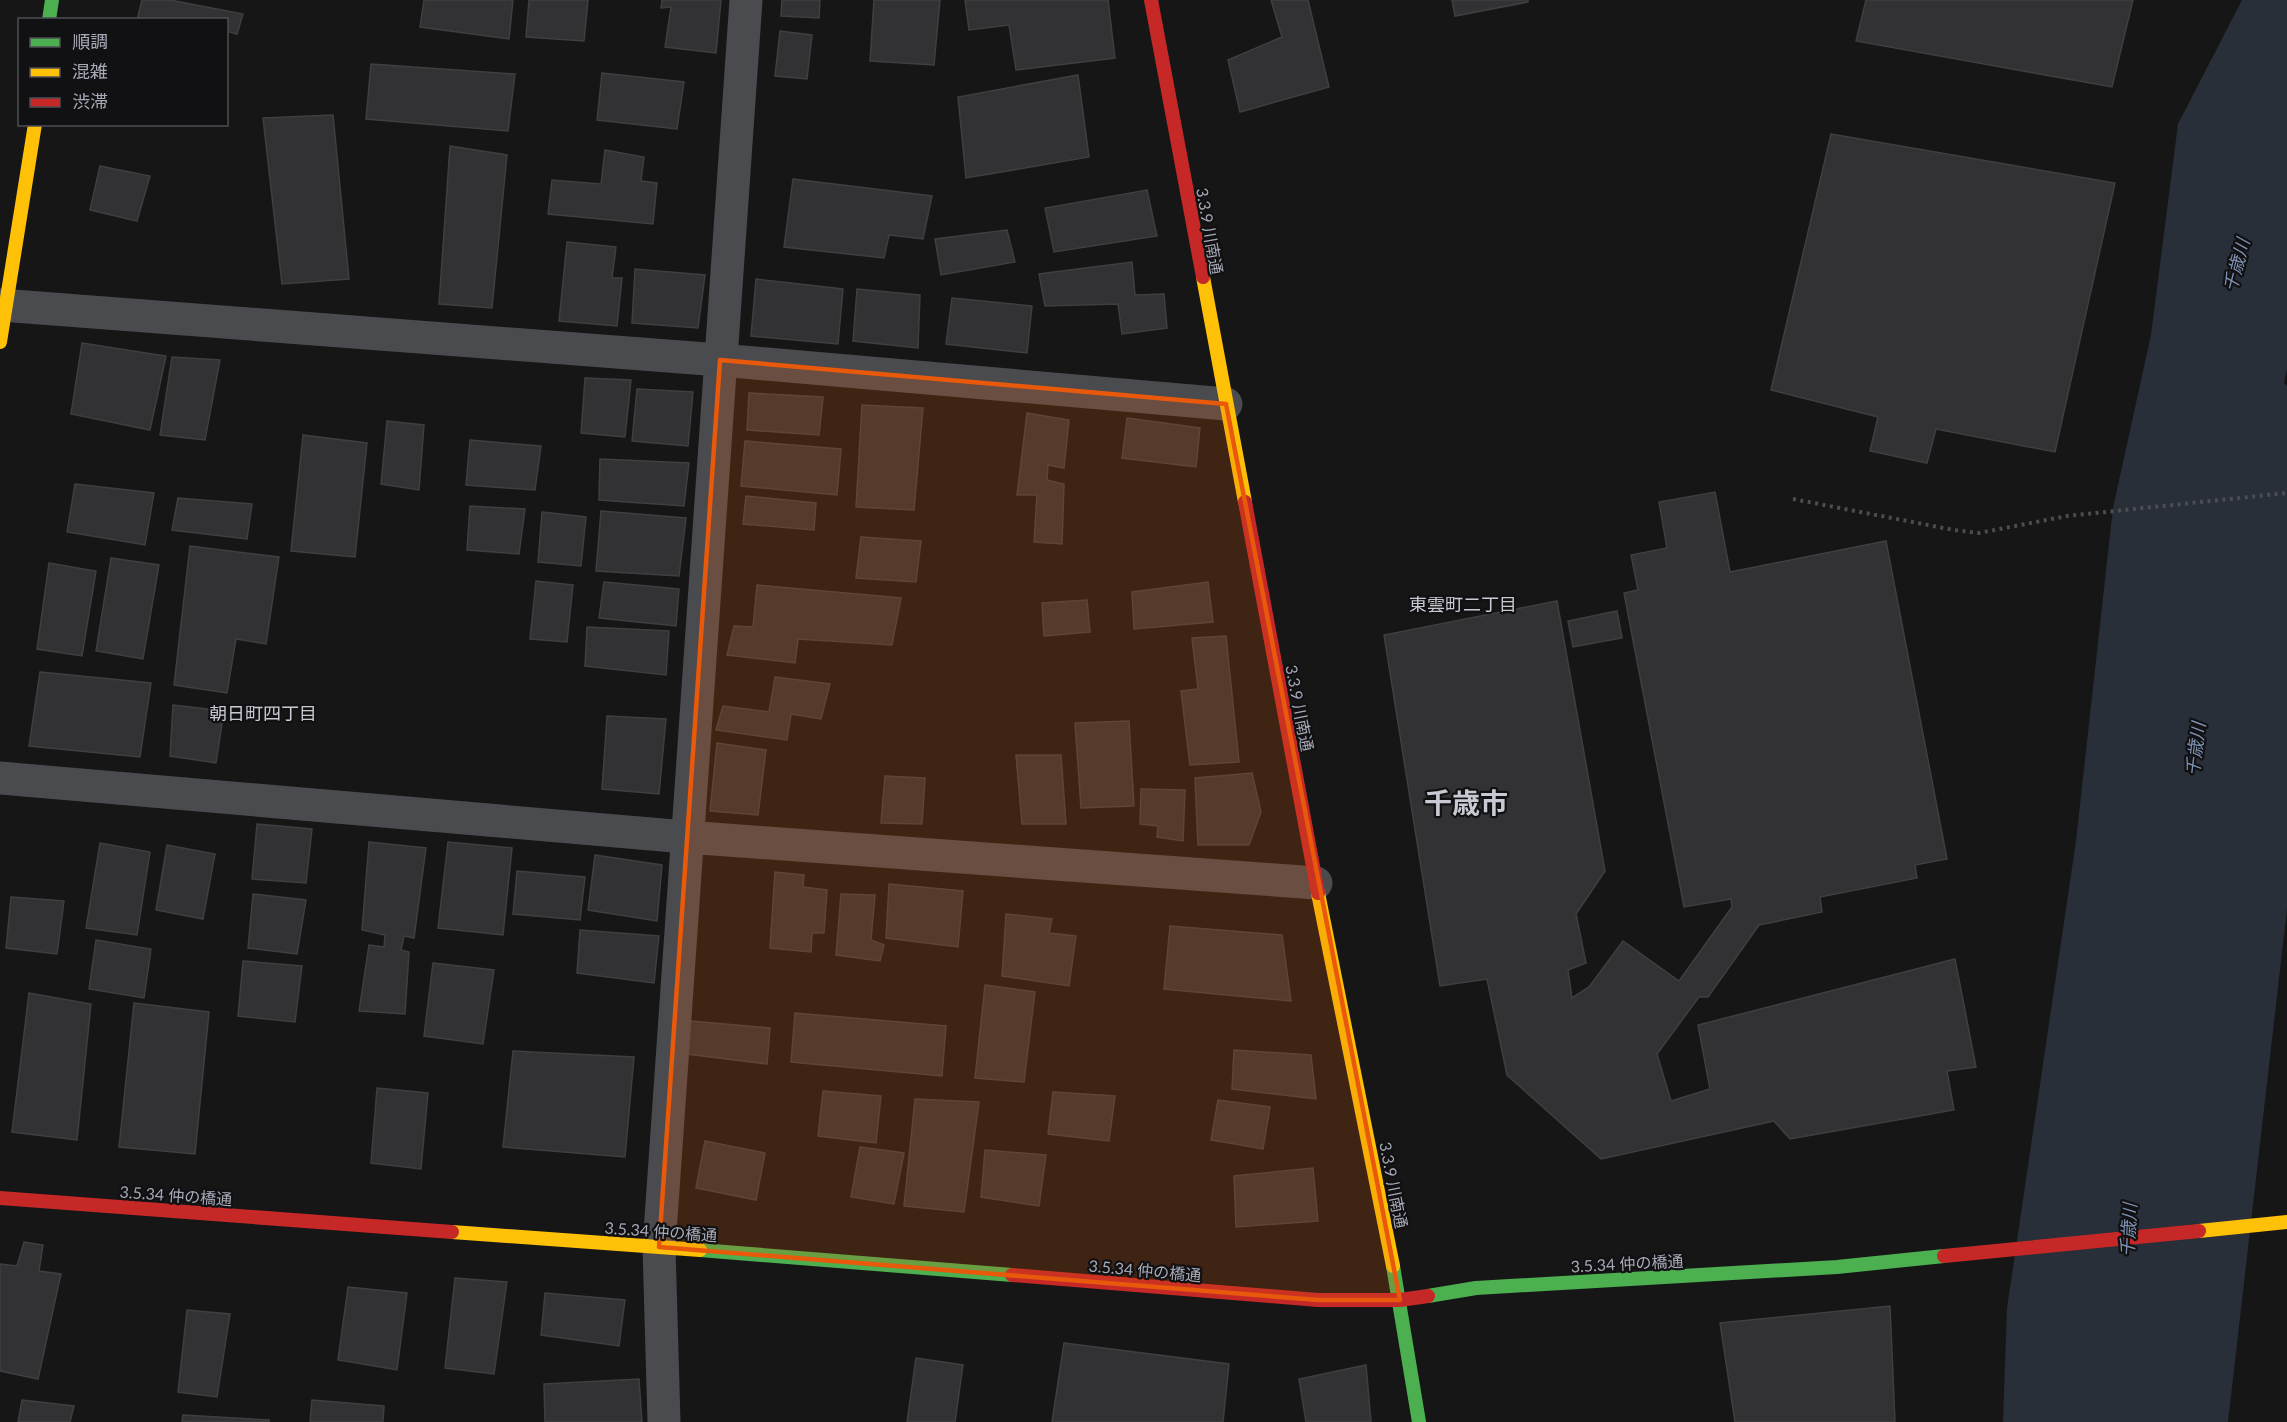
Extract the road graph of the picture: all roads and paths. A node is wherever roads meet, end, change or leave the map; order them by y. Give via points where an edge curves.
1 (52, 0) edge
2 (746, 0) edge
3 (1151, 0) edge
4 (49, 18) edge
5 (35, 126) edge
6 (3, 305) edge
7 (0, 342) edge
8 (720, 360) junction
9 (1226, 404) junction
10 (2287, 493) edge
11 (1792, 499) dead end
12 (0, 778) edge
13 (686, 837) junction
14 (1316, 883) junction
15 (0, 1198) edge
16 (2287, 1222) edge
17 (659, 1247) junction
18 (1400, 1300) junction
19 (664, 1422) edge
20 (1419, 1422) edge

1 - 4 street
2 - 8 street
3 - 9 street, 3.3.9 川南通
5 - 6 street
6 - 7 street
6 - 8 street
8 - 9 street
8 - 13 street
9 - 14 street, 3.3.9 川南通
10 - 11 path via 2067,516 1979,533
12 - 13 street
13 - 14 street
13 - 17 street
14 - 18 street, 3.3.9 川南通
15 - 17 street, 3.5.34 仲の橋通
16 - 18 street, 3.5.34 仲の橋通 via 1837,1267 1476,1288
17 - 18 street, 3.5.34 仲の橋通 via 1318,1300
17 - 19 street
18 - 20 street, 3.3.9 川南通

